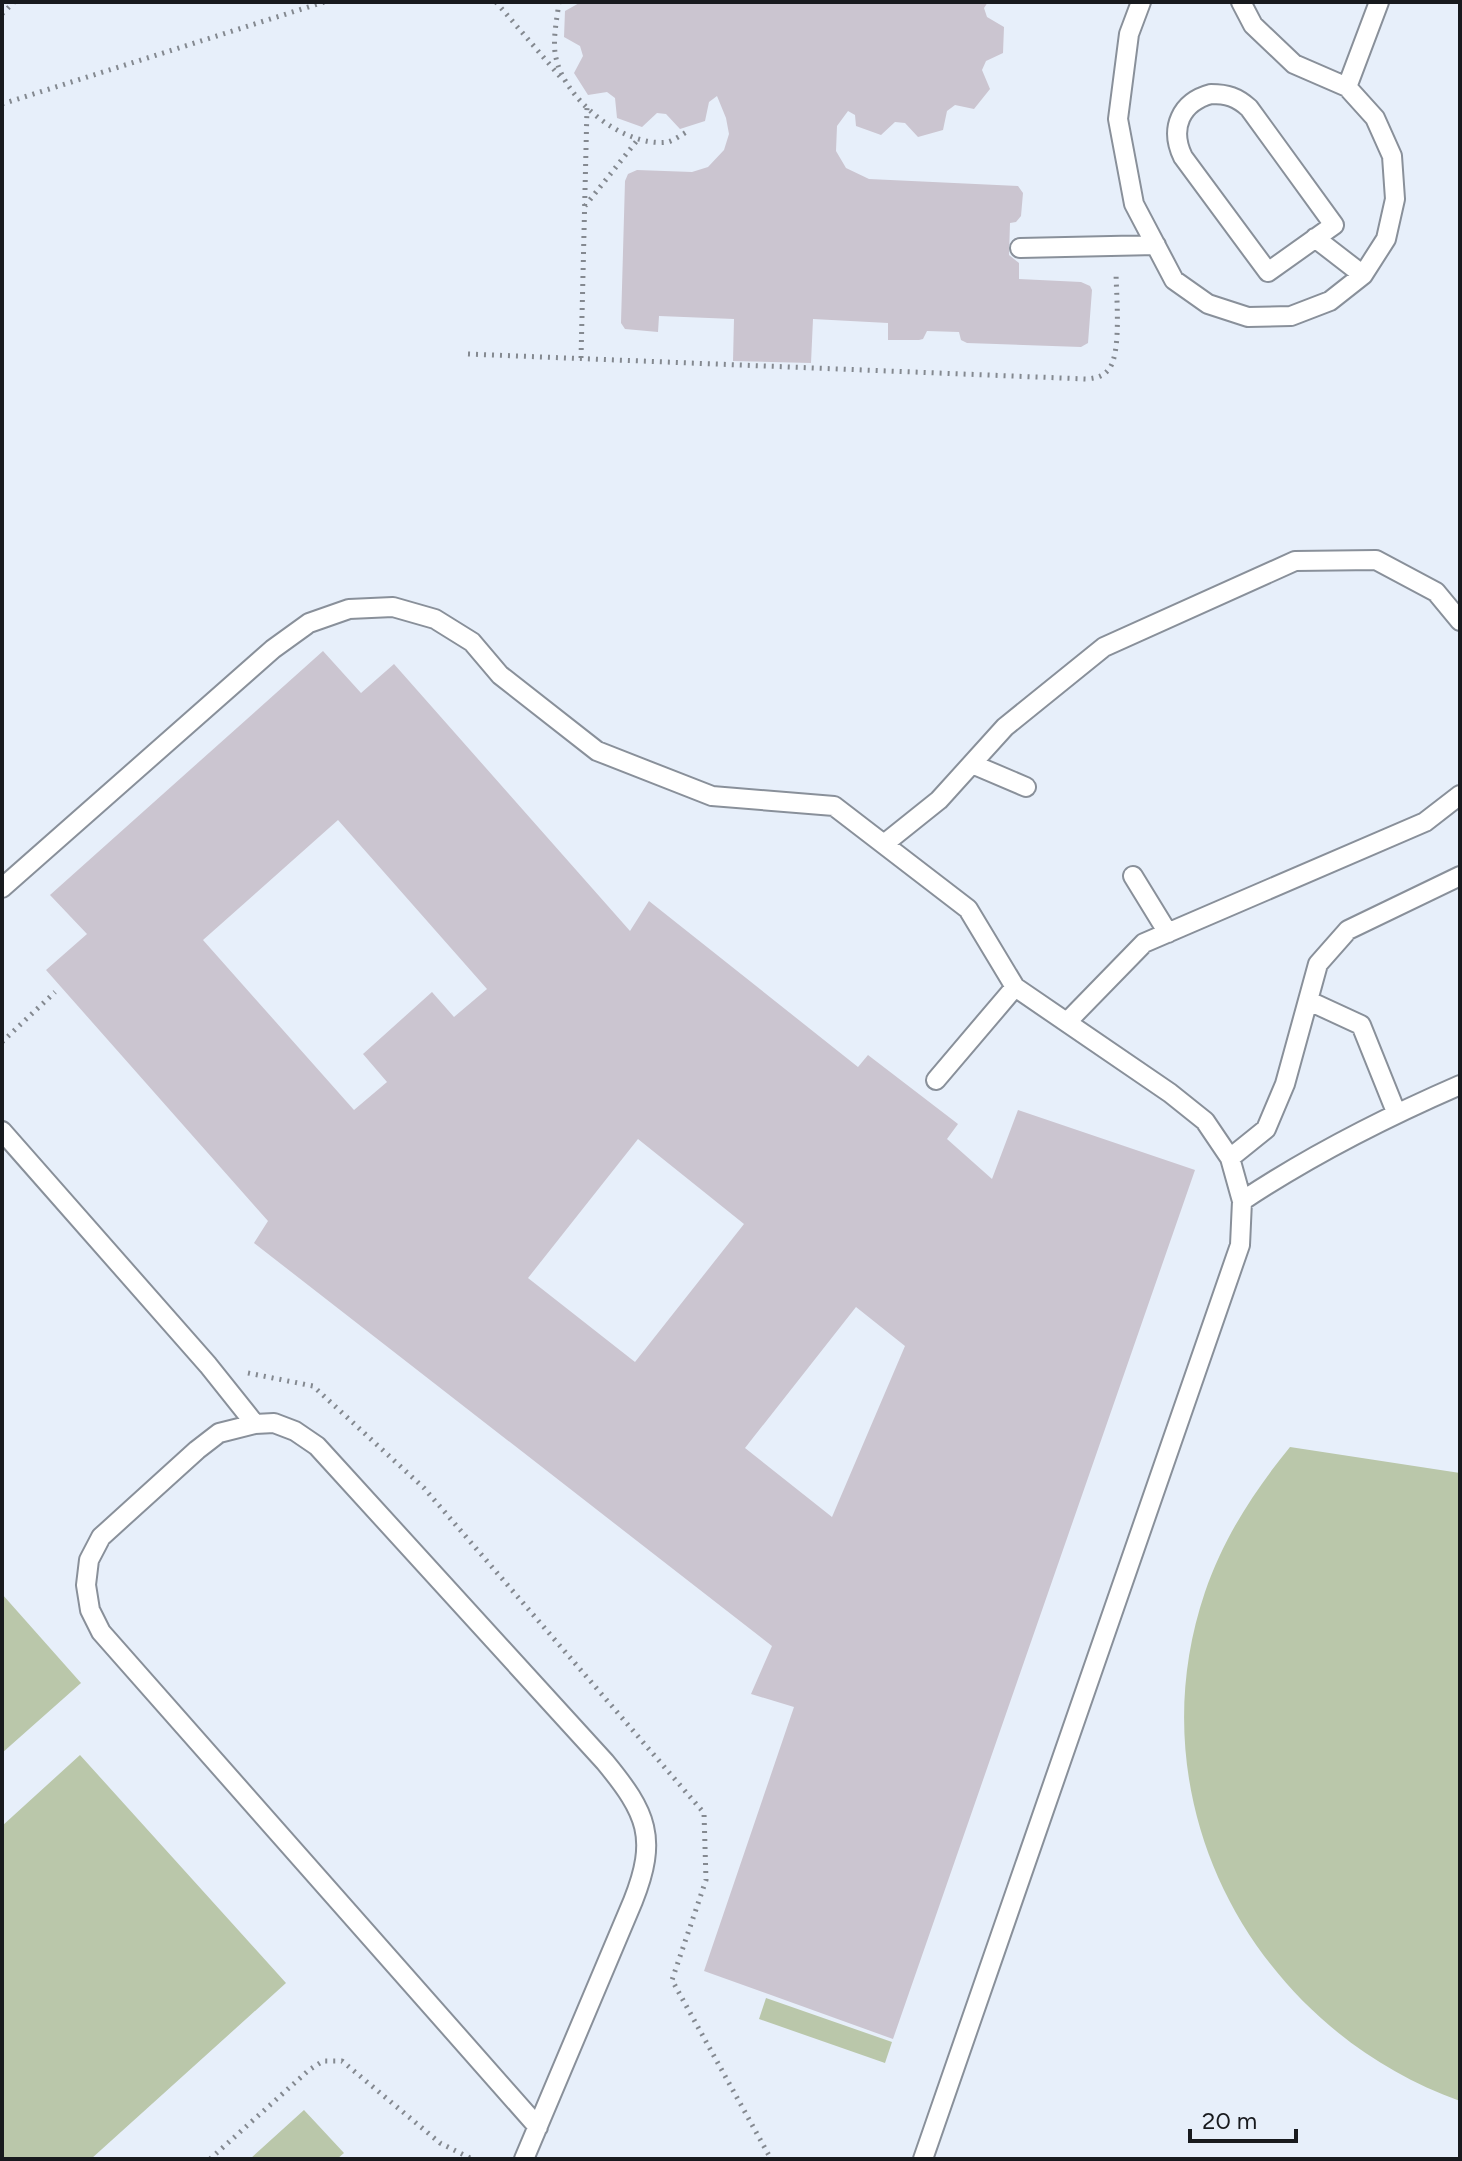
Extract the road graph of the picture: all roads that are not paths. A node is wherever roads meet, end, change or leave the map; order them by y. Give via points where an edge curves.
1 (1141, 2) edge
2 (1241, 2) edge
3 (1379, 2) edge
4 (1347, 87) junction
5 (1315, 238) junction
6 (1156, 245) junction
7 (1020, 248) dead end
8 (1363, 275) junction
9 (1460, 621) edge
10 (972, 764) junction
11 (1026, 787) dead end
12 (1460, 795) edge
13 (884, 844) junction
14 (1133, 876) dead end
15 (1460, 876) edge
16 (2, 888) edge
17 (1168, 933) junction
18 (1015, 987) junction
19 (1309, 1001) junction
20 (1067, 1022) junction
21 (936, 1080) dead end
22 (1460, 1085) edge
23 (1396, 1112) junction
24 (2, 1131) edge
25 (1230, 1158) junction
26 (1242, 1201) junction
27 (255, 1424) junction
28 (538, 2127) junction
29 (524, 2159) edge
30 (923, 2159) edge

1 - 6 lane via 1129,34 1118,119 1134,204
2 - 4 lane via 1253,25 1294,64
3 - 4 lane
4 - 8 lane via 1375,118 1392,156 1395,199 1386,239
5 - 5 lane via 1334,225 1249,108 1225,94 1198,97 1187,106 1176,130 1183,157 1268,272
5 - 8 lane
6 - 7 lane
6 - 8 lane via 1174,280 1208,304 1248,317 1291,316 1330,301
9 - 10 lane via 1436,592 1376,560 1295,561 1104,647 1005,727
10 - 11 lane
10 - 13 lane via 939,800
12 - 17 lane via 1425,822
13 - 16 lane via 834,806 712,796 597,751 500,675 472,642 435,619 393,607 349,609 309,623 273,649
13 - 18 lane via 968,909
14 - 17 lane
15 - 19 lane via 1348,930 1318,964
17 - 20 lane via 1144,943
18 - 20 lane
18 - 21 lane
19 - 23 lane via 1361,1025
19 - 25 lane via 1266,1129
20 - 25 lane via 1205,1121
22 - 23 lane
23 - 26 lane
24 - 27 lane
25 - 26 lane
26 - 30 lane via 1240,1245
27 - 28 lane via 274,1423 317,1446 599,1756 641,1812 645,1872
27 - 28 lane via 219,1433 101,1537 89,1560 90,1610 101,1632
28 - 29 lane

